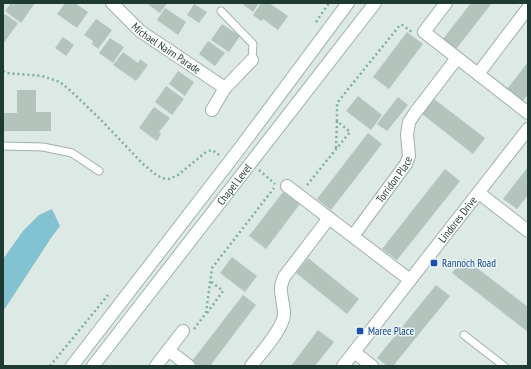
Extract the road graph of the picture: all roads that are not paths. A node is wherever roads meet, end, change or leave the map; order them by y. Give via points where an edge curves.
1 (112, 3) edge
2 (348, 3) edge
3 (375, 3) edge
4 (446, 3) edge
5 (528, 8) edge
6 (221, 11) dead end
7 (457, 58) junction
8 (252, 60) joint
9 (478, 74) junction
10 (225, 88) junction
11 (212, 110) dead end
12 (528, 113) edge
13 (528, 129) edge
14 (3, 146) edge
15 (99, 171) dead end
16 (282, 185) road end
17 (479, 193) junction
18 (329, 218) junction
19 (528, 231) edge
20 (352, 236) junction
21 (410, 280) junction
22 (188, 331) road end
23 (464, 335) dead end
24 (168, 350) junction
25 (354, 352) junction
26 (72, 366) edge
27 (94, 366) edge
28 (156, 366) edge
29 (189, 366) edge
30 (251, 366) edge
31 (343, 366) edge
32 (372, 366) edge
33 (504, 366) edge

1 - 10 street, Michael Nairn Parade via 140,31
2 - 26 street, Chapel Level
3 - 27 street, Chapel Level
4 - 7 street via 424,32
5 - 9 street
6 - 8 lane via 253,44
7 - 9 street
7 - 20 street, Torridon Place via 409,122 409,156 406,164
8 - 10 street
9 - 12 street
10 - 11 street
13 - 17 street, Lindores Drive
14 - 15 lane via 43,147 72,153
16 - 18 street via 300,195
17 - 19 street
17 - 21 street, Lindores Drive
18 - 20 street
18 - 30 street via 284,277 281,285 283,320 280,328
20 - 21 street
21 - 25 street, Lindores Drive
22 - 24 street
23 - 33 lane
24 - 28 street
24 - 29 street
25 - 31 street, Lindores Drive
25 - 32 street

